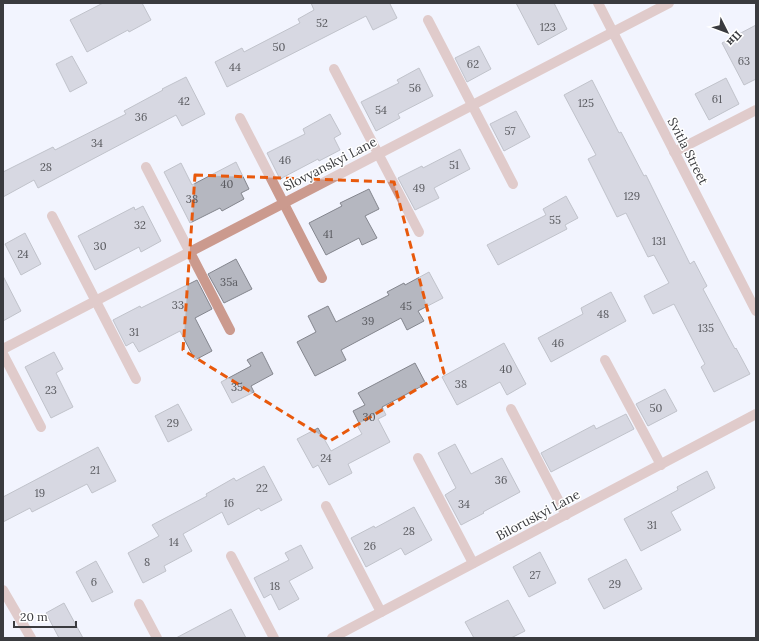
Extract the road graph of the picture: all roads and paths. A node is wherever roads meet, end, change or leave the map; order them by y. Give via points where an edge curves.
1 (598, 3) edge
2 (669, 3) edge
3 (428, 20) dead end
4 (613, 32) junction
5 (334, 69) dead end
6 (472, 105) junction
7 (756, 110) edge
8 (240, 118) dead end
9 (674, 152) junction
10 (378, 154) junction
11 (146, 167) dead end
12 (513, 184) dead end
13 (284, 203) junction
14 (52, 216) dead end
15 (419, 232) dead end
16 (190, 252) junction
17 (322, 278) dead end
18 (95, 301) junction
19 (756, 311) edge
20 (230, 330) dead end
21 (3, 349) edge
22 (3, 354) edge
23 (606, 360) dead end
24 (136, 379) dead end
25 (511, 409) dead end
26 (756, 414) edge
27 (40, 427) dead end
28 (418, 458) dead end
29 (660, 465) junction
30 (326, 506) dead end
31 (566, 515) junction
32 (231, 556) dead end
33 (474, 563) junction
34 (3, 590) edge
35 (139, 604) dead end
36 (381, 612) junction
37 (31, 638) edge
38 (157, 638) edge
39 (274, 638) edge
40 (332, 638) edge

1 - 4 street, Svitla Street
2 - 4 street, Slovyanskyi Lane
3 - 6 street
4 - 6 street, Slovyanskyi Lane
4 - 9 street, Svitla Street
5 - 10 street
6 - 10 street, Slovyanskyi Lane
6 - 12 street
7 - 9 street
8 - 13 street
9 - 19 street, Svitla Street
10 - 13 street, Slovyanskyi Lane
10 - 15 street
11 - 16 street
13 - 16 street, Slovyanskyi Lane
13 - 17 street
14 - 18 street
16 - 18 street, Slovyanskyi Lane
16 - 20 street
18 - 21 street, Slovyanskyi Lane
18 - 24 street
22 - 27 street
23 - 29 street
25 - 31 street
26 - 29 street, Biloruskyi Lane
28 - 33 street
29 - 31 street, Biloruskyi Lane
30 - 36 street
31 - 33 street, Biloruskyi Lane
32 - 39 street
33 - 36 street, Biloruskyi Lane
34 - 37 street
35 - 38 street
36 - 40 street, Biloruskyi Lane

